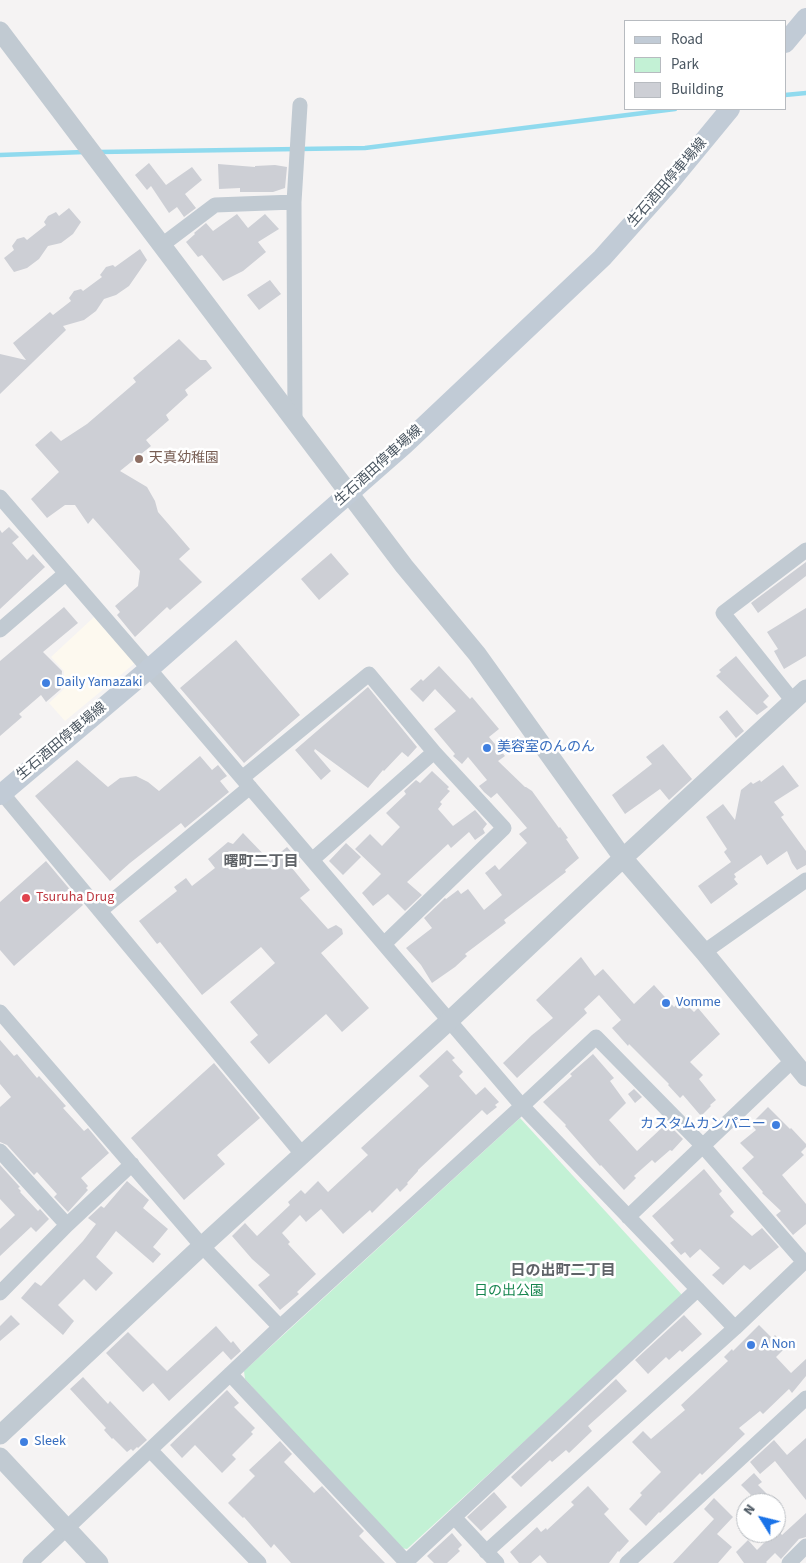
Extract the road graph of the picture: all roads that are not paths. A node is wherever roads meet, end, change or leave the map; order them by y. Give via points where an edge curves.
1 (806, 18) edge
2 (0, 31) edge
3 (786, 42) edge
4 (300, 105) dead end
5 (729, 110) edge
6 (294, 202) junction
7 (162, 245) junction
8 (295, 422) junction
9 (349, 492) junction
10 (0, 497) edge
11 (806, 550) edge
12 (65, 574) junction
13 (0, 630) edge
14 (149, 669) junction
15 (799, 695) edge
16 (434, 752) junction
17 (246, 782) junction
18 (1, 794) edge
19 (623, 858) junction
20 (312, 860) junction
21 (806, 880) edge
22 (100, 911) junction
23 (384, 944) junction
24 (704, 952) junction
25 (0, 1012) edge
26 (450, 1021) junction
27 (792, 1062) junction
28 (806, 1077) edge
29 (522, 1106) junction
30 (703, 1146) junction
31 (0, 1151) edge
32 (302, 1154) junction
33 (132, 1164) junction
34 (628, 1217) junction
35 (67, 1225) junction
36 (202, 1246) junction
37 (698, 1290) junction
38 (0, 1293) edge
39 (280, 1327) junction
40 (735, 1328) junction
41 (230, 1374) junction
42 (806, 1398) edge
43 (0, 1436) edge
44 (150, 1450) junction
45 (0, 1457) edge
46 (454, 1517) junction
47 (66, 1528) junction
48 (806, 1546) edge
49 (486, 1552) junction
50 (405, 1562) edge
51 (30, 1563) edge
52 (99, 1563) edge
53 (259, 1563) edge
54 (497, 1563) edge
55 (626, 1563) edge
56 (788, 1563) edge

1 - 3 main road
2 - 7 street
4 - 6 street
5 - 9 main road, 生石酒田停車場線 via 602,258 404,445
6 - 7 street via 215,205
6 - 8 street
7 - 8 street
8 - 9 street
9 - 14 main road, 生石酒田停車場線
9 - 19 street via 404,566 477,654
10 - 12 street
11 - 15 street via 723,613
12 - 13 street
12 - 14 street
14 - 17 street
14 - 18 main road, 生石酒田停車場線
15 - 19 street
16 - 17 street via 369,674
16 - 20 street
16 - 23 street via 504,828
17 - 20 street
17 - 22 street
18 - 22 street
19 - 24 street
19 - 26 street
20 - 23 street
21 - 24 street
22 - 32 street
23 - 26 street
24 - 27 street
25 - 33 street
26 - 29 street
26 - 32 street
27 - 28 street
27 - 30 street
29 - 30 street via 596,1037
29 - 34 street
29 - 39 street
30 - 34 street
30 - 40 street via 804,1262
31 - 35 street
32 - 36 street
33 - 35 street
33 - 36 street
34 - 37 street
35 - 38 street
36 - 39 street
36 - 43 street
37 - 40 street
37 - 46 street
39 - 41 street
40 - 49 street
41 - 44 street
41 - 50 street
42 - 55 street
44 - 47 street
44 - 53 street
45 - 47 street
46 - 49 street
46 - 50 street
47 - 51 street
47 - 52 street
48 - 56 street
49 - 54 street

